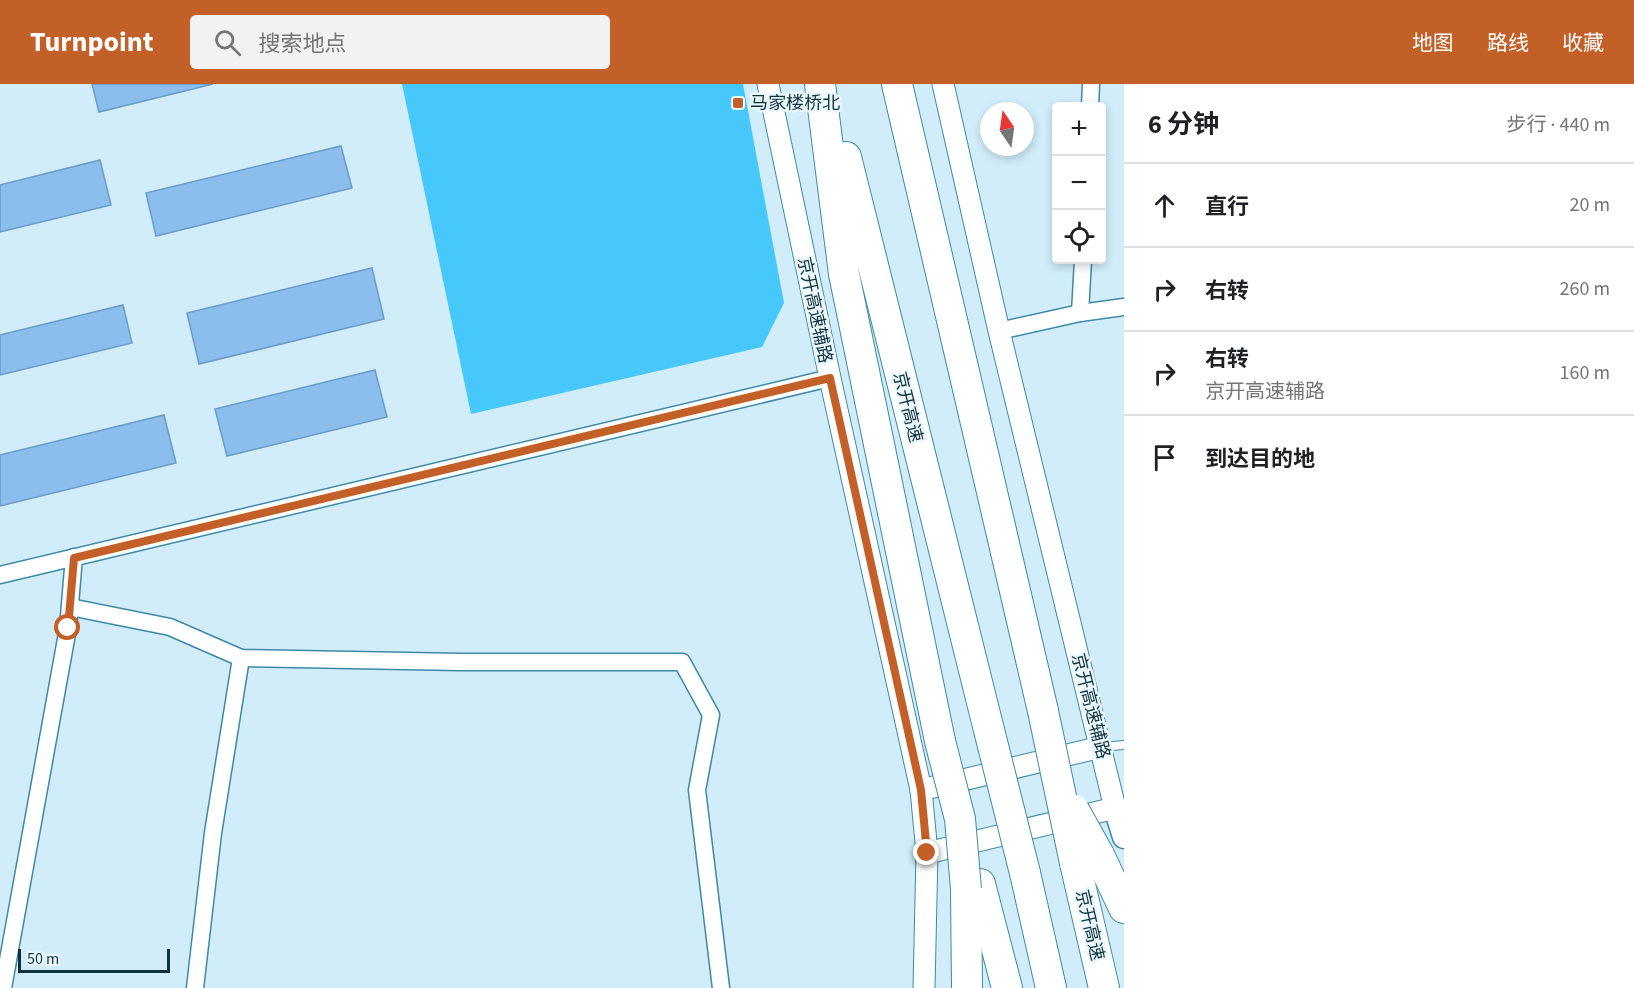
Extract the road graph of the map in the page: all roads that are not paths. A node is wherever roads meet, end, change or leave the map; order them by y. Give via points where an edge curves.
1 (768, 84) edge
2 (820, 84) edge
3 (828, 84) edge
4 (897, 84) edge
5 (943, 84) edge
6 (1091, 84) edge
7 (1090, 102) edge
8 (1083, 264) edge
9 (1124, 307) edge
10 (1080, 313) junction
11 (999, 331) junction
12 (830, 378) junction
13 (74, 558) junction
14 (0, 575) edge
15 (70, 607) junction
16 (241, 658) junction
17 (1124, 745) edge
18 (1101, 747) junction
19 (921, 790) junction
20 (1115, 808) junction
21 (1124, 837) edge
22 (927, 853) junction
23 (1087, 859) junction
24 (973, 887) junction
25 (1124, 908) edge
26 (3, 988) edge
27 (195, 988) edge
28 (721, 988) edge
29 (924, 988) edge
30 (967, 988) edge
31 (1007, 988) edge
32 (1051, 988) edge
33 (1104, 988) edge

1 - 12 street, 京开高速辅路
2 - 24 highway, bridge via 844,274
3 - 32 highway, 京开高速, bridge
4 - 23 highway, bridge via 1060,784
5 - 11 street, 京开高速辅路
6 - 7 street
8 - 10 street
9 - 10 street
10 - 11 street
11 - 18 street, 京开高速辅路
12 - 13 street
12 - 19 street, 京开高速辅路
13 - 14 street
13 - 15 street
15 - 16 street via 170,627
15 - 26 street
16 - 27 street via 213,833
16 - 28 street via 682,662 711,715 697,790
17 - 18 lane
18 - 19 street
18 - 20 street, 京开高速辅路
19 - 22 street, 京开高速辅路
20 - 21 main road, 京开高速辅路
20 - 22 street
22 - 29 street, 京开高速辅路
23 - 25 highway
23 - 33 highway, 京开高速
24 - 30 highway
24 - 31 highway

